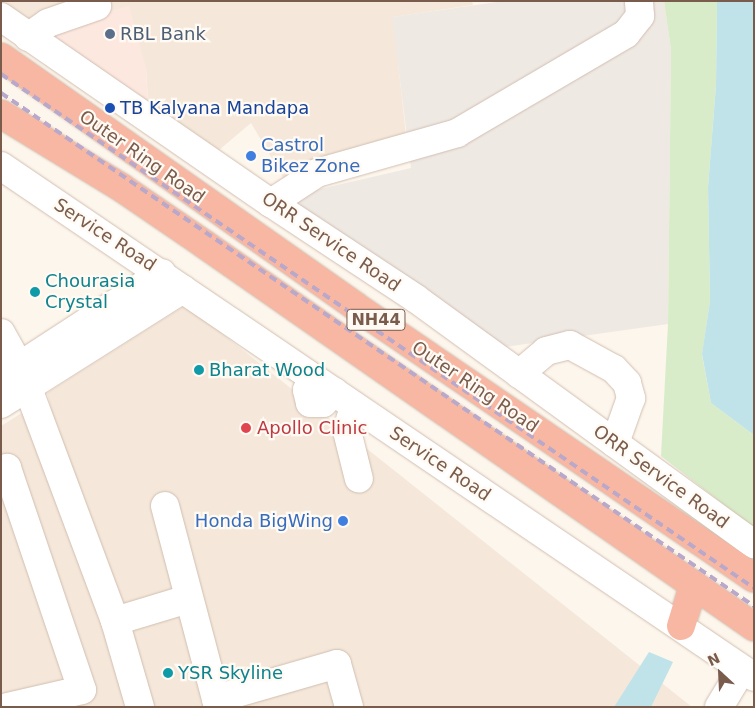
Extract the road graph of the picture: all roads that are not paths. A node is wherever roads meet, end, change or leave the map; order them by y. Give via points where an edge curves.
1 (639, 1) edge
2 (97, 6) dead end
3 (1, 17) edge
4 (28, 37) junction
5 (1, 57) edge
6 (1, 114) edge
7 (1, 166) edge
8 (271, 203) junction
9 (172, 281) junction
10 (1, 333) edge
11 (519, 374) junction
12 (16, 378) edge
13 (334, 392) junction
14 (1, 404) edge
15 (615, 444) junction
16 (1, 471) edge
17 (359, 479) dead end
18 (165, 506) dead end
19 (754, 544) edge
20 (754, 578) edge
21 (693, 586) junction
22 (188, 599) junction
23 (115, 621) junction
24 (681, 626) junction
25 (754, 627) edge
26 (748, 673) edge
27 (217, 703) edge
28 (8, 707) edge
29 (140, 707) edge
30 (349, 707) edge
31 (719, 707) edge

1 - 8 street via 640,16 626,34 457,133 317,173
2 - 4 street via 48,23
3 - 4 street, ORR Service Road
4 - 8 street, ORR Service Road
5 - 20 highway, Outer Ring Road / NH44 via 355,306
6 - 21 highway, Outer Ring Road / NH44 via 180,227
7 - 9 street, Service Road
8 - 11 street, ORR Service Road via 415,298
9 - 12 street
9 - 13 street, Service Road
10 - 12 street
11 - 15 street, ORR Service Road
11 - 15 street via 546,351 570,345 614,369 627,383 632,398
12 - 14 street
12 - 23 street
13 - 17 street
13 - 24 street, Service Road
15 - 19 street, ORR Service Road
16 - 28 street via 7,468 82,690
18 - 22 street
21 - 24 highway
21 - 25 highway, Outer Ring Road / NH44
22 - 23 street
22 - 27 street
23 - 29 street
24 - 26 street, Service Road
26 - 31 street
27 - 30 street via 337,664

